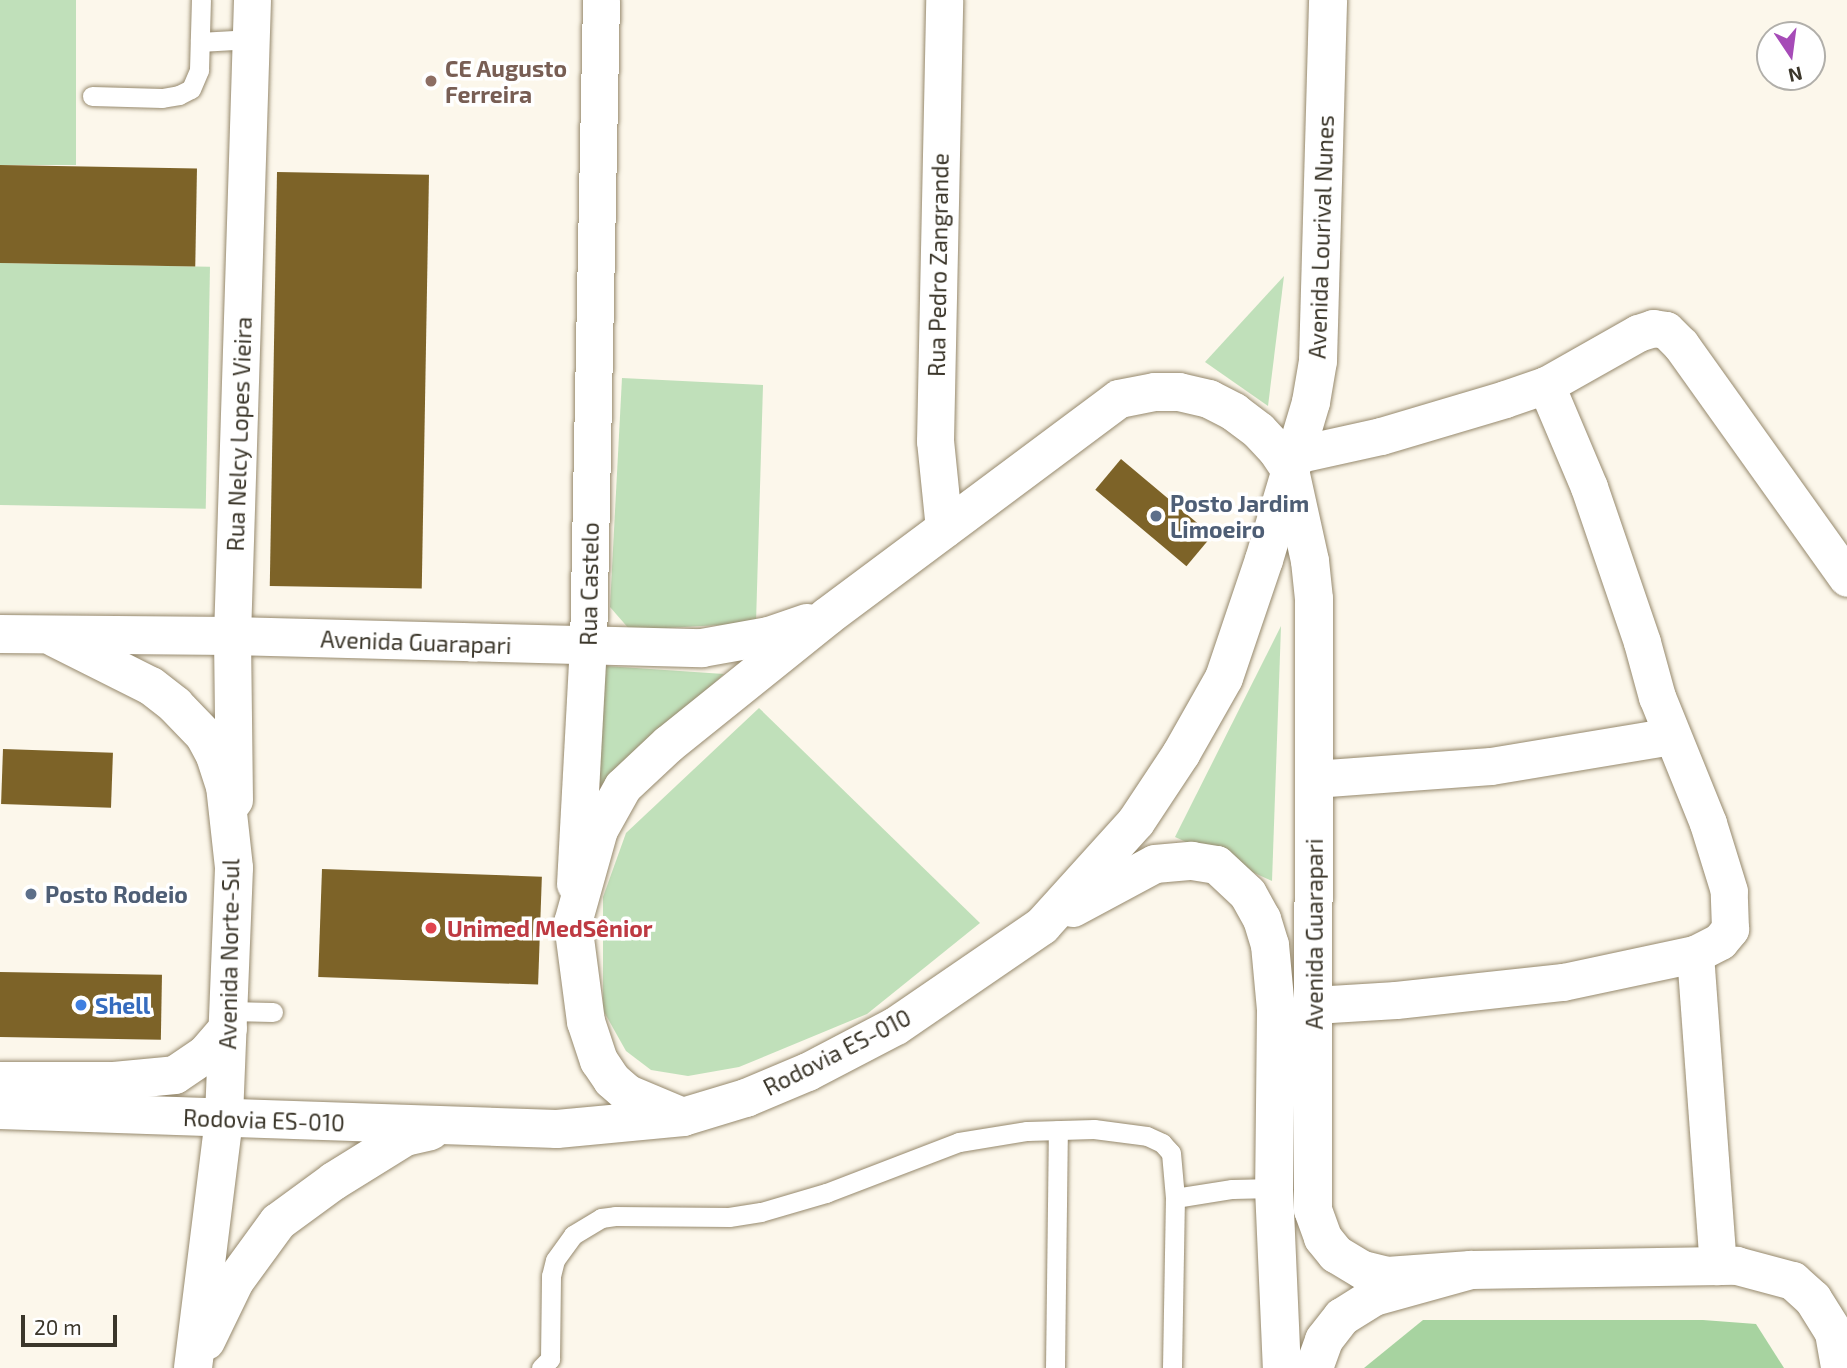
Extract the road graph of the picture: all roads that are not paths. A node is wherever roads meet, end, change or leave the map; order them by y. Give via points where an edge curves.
1 (201, 0) edge
2 (252, 0) edge
3 (601, 0) edge
4 (944, 0) edge
5 (1328, 0) edge
6 (251, 39) junction
7 (200, 42) junction
8 (92, 96) dead end
9 (1546, 385) junction
10 (1293, 463) junction
11 (944, 529) junction
12 (1847, 578) edge
13 (828, 616) junction
14 (43, 633) junction
15 (0, 634) edge
16 (232, 636) junction
17 (588, 647) junction
18 (1672, 736) junction
19 (1314, 779) junction
20 (234, 868) junction
21 (573, 923) junction
22 (1042, 926) junction
23 (1695, 954) junction
24 (1314, 1004) junction
25 (273, 1012) dead end
26 (229, 1020) junction
27 (0, 1082) edge
28 (0, 1110) edge
29 (683, 1116) junction
30 (224, 1119) junction
31 (449, 1126) junction
32 (1058, 1130) junction
33 (1274, 1188) junction
34 (1175, 1198) junction
35 (1718, 1266) junction
36 (1471, 1270) junction
37 (546, 1365) edge
38 (193, 1368) edge
39 (1055, 1368) edge
40 (1172, 1368) edge
41 (1282, 1368) edge
42 (1314, 1368) edge
43 (1840, 1368) edge

1 - 7 lane
2 - 6 street, Rua Nelcy Lopes Vieira
3 - 17 street, Rua Castelo
4 - 11 street, Rua Pedro Zangrande via 935,416
5 - 10 street, Avenida Lourival Nunes via 1318,360
6 - 7 lane
6 - 16 street, Rua Nelcy Lopes Vieira
7 - 8 lane via 196,82 178,96
9 - 10 street
9 - 12 street via 1637,334 1653,328 1666,330
9 - 18 street via 1589,487
10 - 11 street, Avenida Guarapari via 1234,412 1209,399 1156,391 1119,399
10 - 19 street, Avenida Guarapari via 1314,599
10 - 22 street, Rodovia ES-010 via 1224,678 1136,822
11 - 13 street, Avenida Guarapari
13 - 17 street, Avenida Guarapari via 769,636 702,648
13 - 21 street, Avenida Guarapari via 669,744 623,787 599,830
14 - 15 street, Avenida Guarapari
14 - 16 street, Avenida Guarapari
14 - 20 street, Avenida Norte-Sul via 150,686 204,735 225,786
16 - 17 street, Avenida Guarapari
16 - 20 street, Rua Nelcy Lopes Vieira
17 - 21 street, Rua Castelo
18 - 19 street via 1491,766
18 - 23 street via 1730,891 1731,929 1720,942
19 - 24 street, Avenida Guarapari
20 - 26 street, Avenida Norte-Sul
21 - 29 street, Rua Castelo via 586,1022 599,1061 628,1094
22 - 29 street, Rodovia ES-010 via 896,1026 796,1077 746,1098
22 - 33 street via 1155,864 1192,861 1217,865 1248,894 1262,919 1274,966
23 - 24 street via 1563,982
23 - 35 street
24 - 36 street, Avenida Guarapari via 1313,1210 1323,1238 1336,1254 1363,1270 1387,1276
25 - 26 lane
26 - 27 street via 205,1055 175,1075 114,1081
26 - 30 street, Avenida Norte-Sul
28 - 30 street, Rodovia ES-010
29 - 31 street, Rodovia ES-010 via 557,1129
30 - 31 street, Rodovia ES-010
30 - 38 street, Avenida Norte-Sul
31 - 38 street via 405,1137 278,1222 235,1281
32 - 34 lane via 1122,1131 1162,1143 1172,1160
32 - 37 lane via 959,1142 826,1193 761,1212 698,1219 615,1216 593,1222 573,1235 555,1260
32 - 39 lane
33 - 34 lane
33 - 41 street
34 - 40 lane
35 - 36 street
35 - 43 street via 1737,1266 1793,1281 1813,1299 1834,1334
36 - 42 street via 1374,1297 1342,1317 1324,1340

